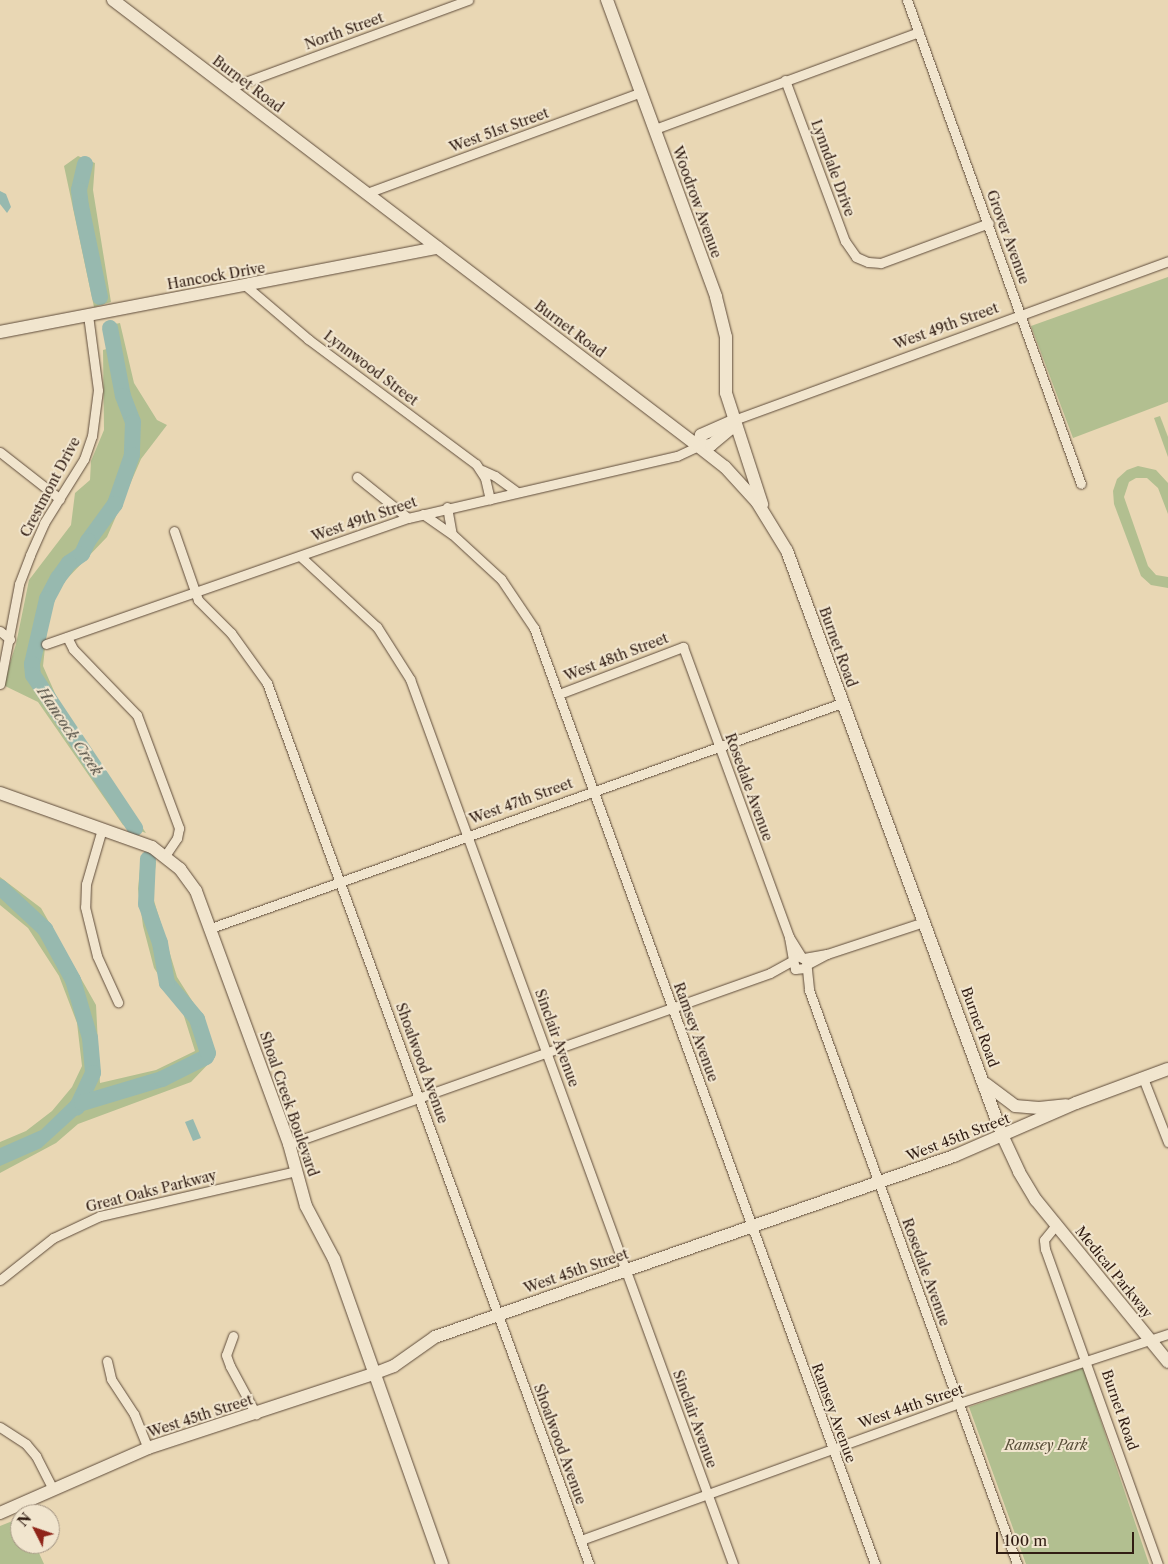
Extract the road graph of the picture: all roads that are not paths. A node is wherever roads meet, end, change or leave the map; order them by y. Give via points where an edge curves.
1 (113, 0) edge
2 (468, 0) edge
3 (607, 0) edge
4 (907, 0) edge
5 (919, 32) junction
6 (786, 80) junction
7 (229, 88) junction
8 (641, 92) junction
9 (655, 129) junction
10 (367, 193) junction
11 (988, 223) junction
12 (438, 248) junction
13 (1168, 261) edge
14 (246, 286) junction
15 (1022, 314) junction
16 (88, 316) junction
17 (0, 332) edge
18 (734, 420) junction
19 (698, 446) junction
20 (0, 452) edge
21 (482, 470) junction
22 (357, 477) dead end
23 (1081, 484) dead end
24 (517, 492) junction
25 (60, 499) junction
26 (490, 499) junction
27 (447, 507) junction
28 (766, 513) junction
29 (423, 514) junction
30 (408, 518) junction
31 (174, 531) dead end
32 (452, 534) junction
33 (300, 556) junction
34 (195, 592) junction
35 (0, 631) edge
36 (67, 637) junction
37 (10, 639) junction
38 (46, 644) dead end
39 (683, 647) joint
40 (0, 684) edge
41 (559, 694) junction
42 (842, 703) junction
43 (720, 747) junction
44 (594, 790) junction
45 (0, 793) edge
46 (102, 829) junction
47 (467, 835) junction
48 (165, 856) junction
49 (340, 880) junction
50 (924, 922) junction
51 (211, 928) junction
52 (799, 963) junction
53 (118, 1002) dead end
54 (673, 1008) junction
55 (547, 1051) junction
56 (1168, 1069) edge
57 (1143, 1078) junction
58 (984, 1082) junction
59 (420, 1095) junction
60 (1076, 1103) junction
61 (1002, 1137) junction
62 (1168, 1142) edge
63 (289, 1144) junction
64 (296, 1171) junction
65 (878, 1182) junction
66 (752, 1225) junction
67 (1056, 1225) junction
68 (625, 1269) junction
69 (0, 1280) edge
70 (499, 1314) junction
71 (1168, 1334) edge
72 (233, 1336) dead end
73 (1150, 1340) junction
74 (1087, 1360) junction
75 (107, 1361) dead end
76 (1168, 1362) edge
77 (373, 1374) junction
78 (959, 1403) junction
79 (256, 1414) junction
80 (0, 1428) edge
81 (148, 1448) junction
82 (832, 1448) junction
83 (52, 1488) junction
84 (707, 1494) junction
85 (0, 1513) edge
86 (581, 1540) junction
87 (442, 1564) edge
88 (589, 1564) edge
89 (733, 1564) edge
90 (875, 1564) edge
91 (1017, 1564) edge
92 (1158, 1564) edge

1 - 7 main road, Burnet Road
2 - 7 street, North Street
3 - 8 main road, Woodrow Avenue
4 - 5 street, Grover Avenue
5 - 6 street
5 - 11 street, Grover Avenue
6 - 9 street
6 - 11 street, Lynndale Drive via 847,247 862,260 880,263
7 - 10 main road, Burnet Road
8 - 9 main road, Woodrow Avenue
8 - 10 street, West 51st Street
9 - 18 main road, Woodrow Avenue via 716,296 726,337 726,393
10 - 12 main road, Burnet Road
11 - 15 street, Grover Avenue
12 - 14 main road, Hancock Drive
12 - 19 main road, Burnet Road
13 - 15 street, West 49th Street
14 - 16 main road, Hancock Drive
14 - 21 street, Lynnwood Street via 308,339
15 - 18 street, West 49th Street
15 - 23 street, Grover Avenue
16 - 17 main road, Hancock Drive
16 - 25 street, Crestmont Drive via 96,361 96,418 84,459
18 - 19 main road, West 49th Street via 701,435
18 - 28 main road, Woodrow Avenue
19 - 24 street, West 49th Street via 677,456
19 - 28 main road, Burnet Road via 740,482
20 - 25 street
21 - 24 street, Lynnwood Street
21 - 26 street
22 - 30 street
24 - 26 street, West 49th Street
25 - 37 street, Crestmont Drive via 44,523 20,584
26 - 27 street, West 49th Street
27 - 29 street, West 49th Street
27 - 32 street
28 - 42 main road, Burnet Road via 787,551
29 - 30 street, West 49th Street
29 - 32 street, Ramsey Avenue
30 - 33 street, West 49th Street
31 - 34 street, Shoalwood Avenue
32 - 41 street, Ramsey Avenue via 488,564 521,605 534,628
33 - 34 street, West 49th Street
33 - 47 street, Sinclair Avenue via 362,611 395,652 410,679
34 - 36 street, West 49th Street
34 - 49 street, Shoalwood Avenue via 198,600 231,633 267,682
35 - 37 street
36 - 38 street, West 49th Street
36 - 48 street via 73,649 137,715 179,828 177,838
37 - 40 street
39 - 41 street, West 48th Street
39 - 43 street, Rosedale Avenue
41 - 44 street, Ramsey Avenue
42 - 43 street, West 47th Street
42 - 50 main road, Burnet Road
43 - 44 street, West 47th Street
43 - 52 street, Rosedale Avenue
44 - 47 street, West 47th Street
44 - 54 street, Ramsey Avenue
45 - 46 main road, Shoal Creek Boulevard
46 - 48 main road, Shoal Creek Boulevard via 138,840
46 - 53 street via 86,884 85,907 97,956
47 - 49 street, West 47th Street
47 - 55 street, Sinclair Avenue
48 - 51 main road, Shoal Creek Boulevard via 188,879
49 - 51 street, West 47th Street
49 - 59 street, Shoalwood Avenue
50 - 52 street
50 - 58 main road, Burnet Road
51 - 63 main road, Shoal Creek Boulevard
52 - 54 street
52 - 65 street, Rosedale Avenue
54 - 55 street
54 - 66 street, Ramsey Avenue
55 - 59 street
55 - 68 street, Sinclair Avenue
56 - 57 main road, West 45th Street
57 - 60 main road, West 45th Street
57 - 62 street
58 - 60 main road via 1008,1102 1024,1108
58 - 61 main road, Burnet Road
59 - 63 street
59 - 70 street, Shoalwood Avenue
60 - 61 main road, West 45th Street
61 - 65 main road, West 45th Street
61 - 67 main road, Burnet Road via 1026,1186
63 - 64 main road, Shoal Creek Boulevard
64 - 69 street, Great Oaks Parkway via 92,1219 53,1238
64 - 77 main road, Shoal Creek Boulevard via 311,1221 334,1259
65 - 66 main road, West 45th Street
65 - 78 street, Rosedale Avenue
66 - 68 main road, West 45th Street
66 - 82 street, Ramsey Avenue
67 - 73 main road, Medical Parkway
67 - 74 street, Burnet Road via 1044,1240 1045,1249
68 - 70 main road, West 45th Street
68 - 84 street, Sinclair Avenue
70 - 77 main road, West 45th Street via 435,1338 394,1366
70 - 86 street, Shoalwood Avenue
71 - 73 street, West 44th Street
72 - 79 street via 226,1355
73 - 74 street, West 44th Street
73 - 76 main road, Medical Parkway
74 - 78 street, West 44th Street
74 - 92 street, Burnet Road
75 - 81 street via 111,1379 134,1414
77 - 79 main road, West 45th Street
77 - 87 main road, Shoal Creek Boulevard
78 - 82 street, West 44th Street
78 - 91 street, Rosedale Avenue
79 - 81 main road, West 45th Street
80 - 83 street via 26,1444 36,1456
81 - 83 main road, West 45th Street
82 - 84 street, West 44th Street
82 - 90 street, Ramsey Avenue
83 - 85 main road, West 45th Street
84 - 86 street, West 44th Street
84 - 89 street, Sinclair Avenue
86 - 88 street, Shoalwood Avenue

